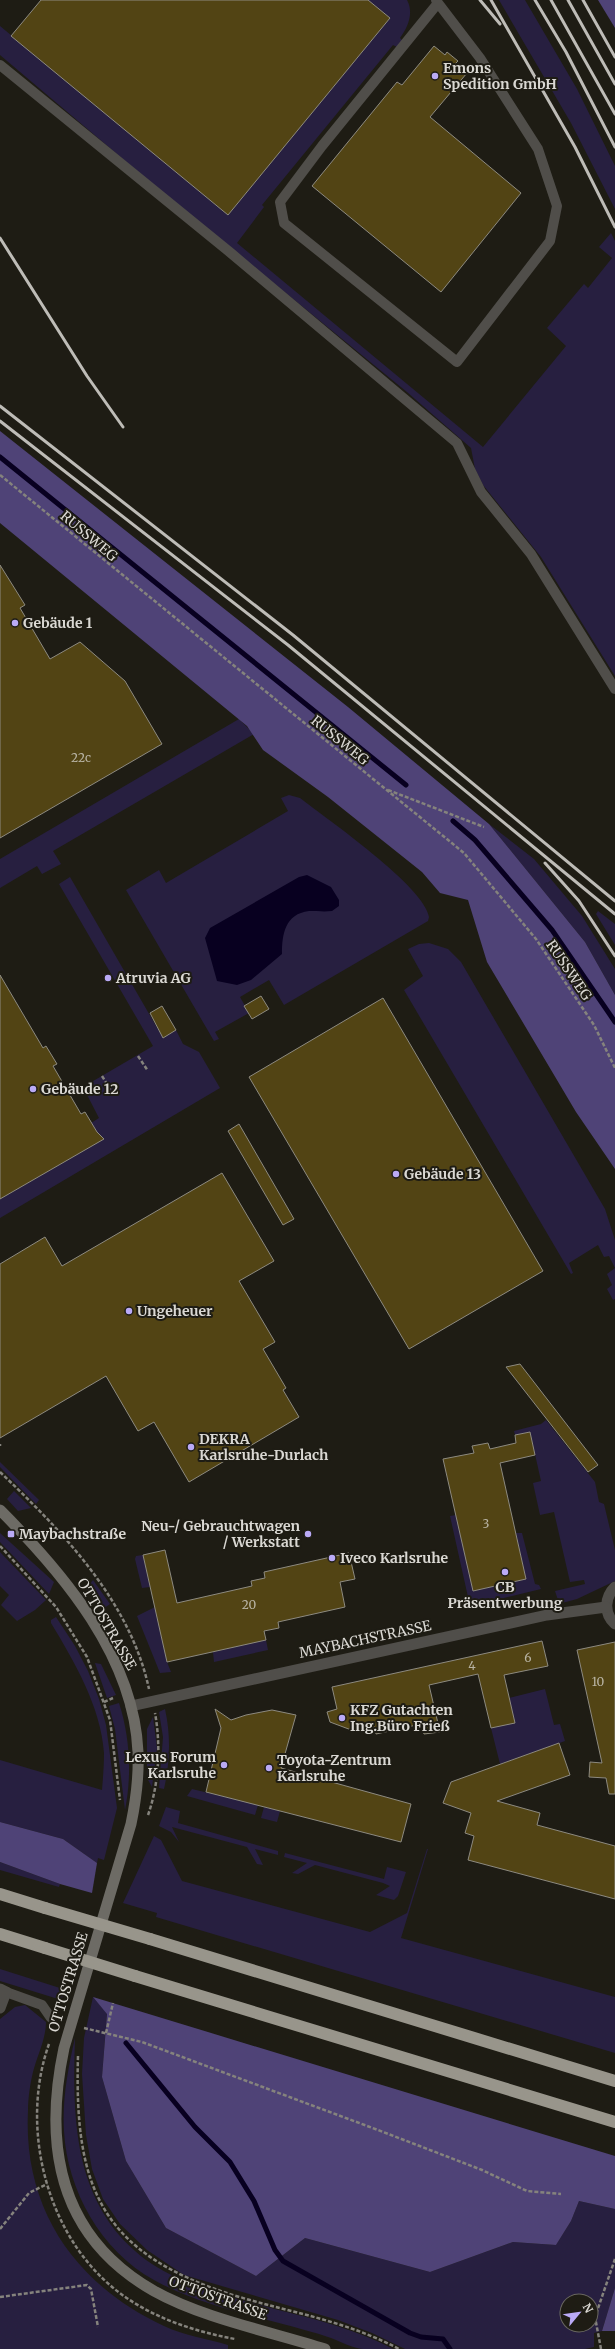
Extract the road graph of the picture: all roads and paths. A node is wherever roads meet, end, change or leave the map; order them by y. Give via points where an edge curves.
1 (437, 1) edge
2 (0, 65) edge
3 (0, 475) edge
4 (615, 689) edge
5 (384, 788) junction
6 (484, 827) dead end
7 (138, 1056) dead end
8 (615, 1068) edge
9 (148, 1071) dead end
10 (102, 1076) dead end
11 (112, 1092) dead end
12 (0, 1510) edge
13 (0, 1546) edge
14 (615, 1587) edge
15 (606, 1607) junction
16 (615, 1624) edge
17 (131, 1706) junction
18 (121, 1805) dead end
19 (0, 1894) edge
20 (0, 1934) edge
21 (3, 1990) edge
22 (113, 2003) dead end
23 (0, 2008) edge
24 (51, 2018) dead end
25 (84, 2022) dead end
26 (81, 2028) junction
27 (106, 2033) junction
28 (80, 2035) dead end
29 (50, 2043) dead end
30 (79, 2048) dead end
31 (615, 2081) edge
32 (615, 2122) edge
33 (47, 2184) junction
34 (561, 2194) dead end
35 (0, 2229) edge
36 (615, 2259) edge
37 (0, 2297) edge
38 (98, 2327) dead end
39 (242, 2341) dead end
40 (325, 2349) edge
41 (399, 2349) edge
42 (601, 2349) edge

1 - 1 lane via 280,202 284,223 458,362 550,241 557,206 538,149 480,58
2 - 4 lane via 232,254 457,443 480,492 532,554
3 - 5 path, RUSSWEG
5 - 6 path
5 - 8 path, RUSSWEG via 464,853 526,927 594,1025
7 - 9 path
10 - 11 path
12 - 17 main road, OTTOSTRASSE via 75,1594 118,1669
13 - 18 path via 56,1607 86,1657 110,1720 116,1782
14 - 15 street via 610,1593
15 - 16 street
15 - 17 street, MAYBACHSTRASSE via 547,1614
17 - 40 main road, OTTOSTRASSE via 138,1751 137,1791 131,1824 64,2048 56,2083 56,2144 62,2178 89,2233 109,2257 135,2279 155,2292 191,2307
19 - 31 highway, bridge
20 - 32 highway, bridge
21 - 23 street
21 - 24 lane via 42,2005
22 - 27 path
25 - 26 path
26 - 27 path
26 - 28 path
27 - 34 path via 142,2042 378,2130 482,2170 528,2191
29 - 33 path via 42,2068 37,2121 40,2154
30 - 41 path via 80,2113 87,2168 104,2210 133,2244 174,2273 236,2296 354,2328
33 - 35 path via 29,2193
33 - 39 path via 75,2245 112,2287 137,2305 157,2315 195,2330
36 - 42 path via 595,2317
37 - 38 path via 87,2285 91,2289

